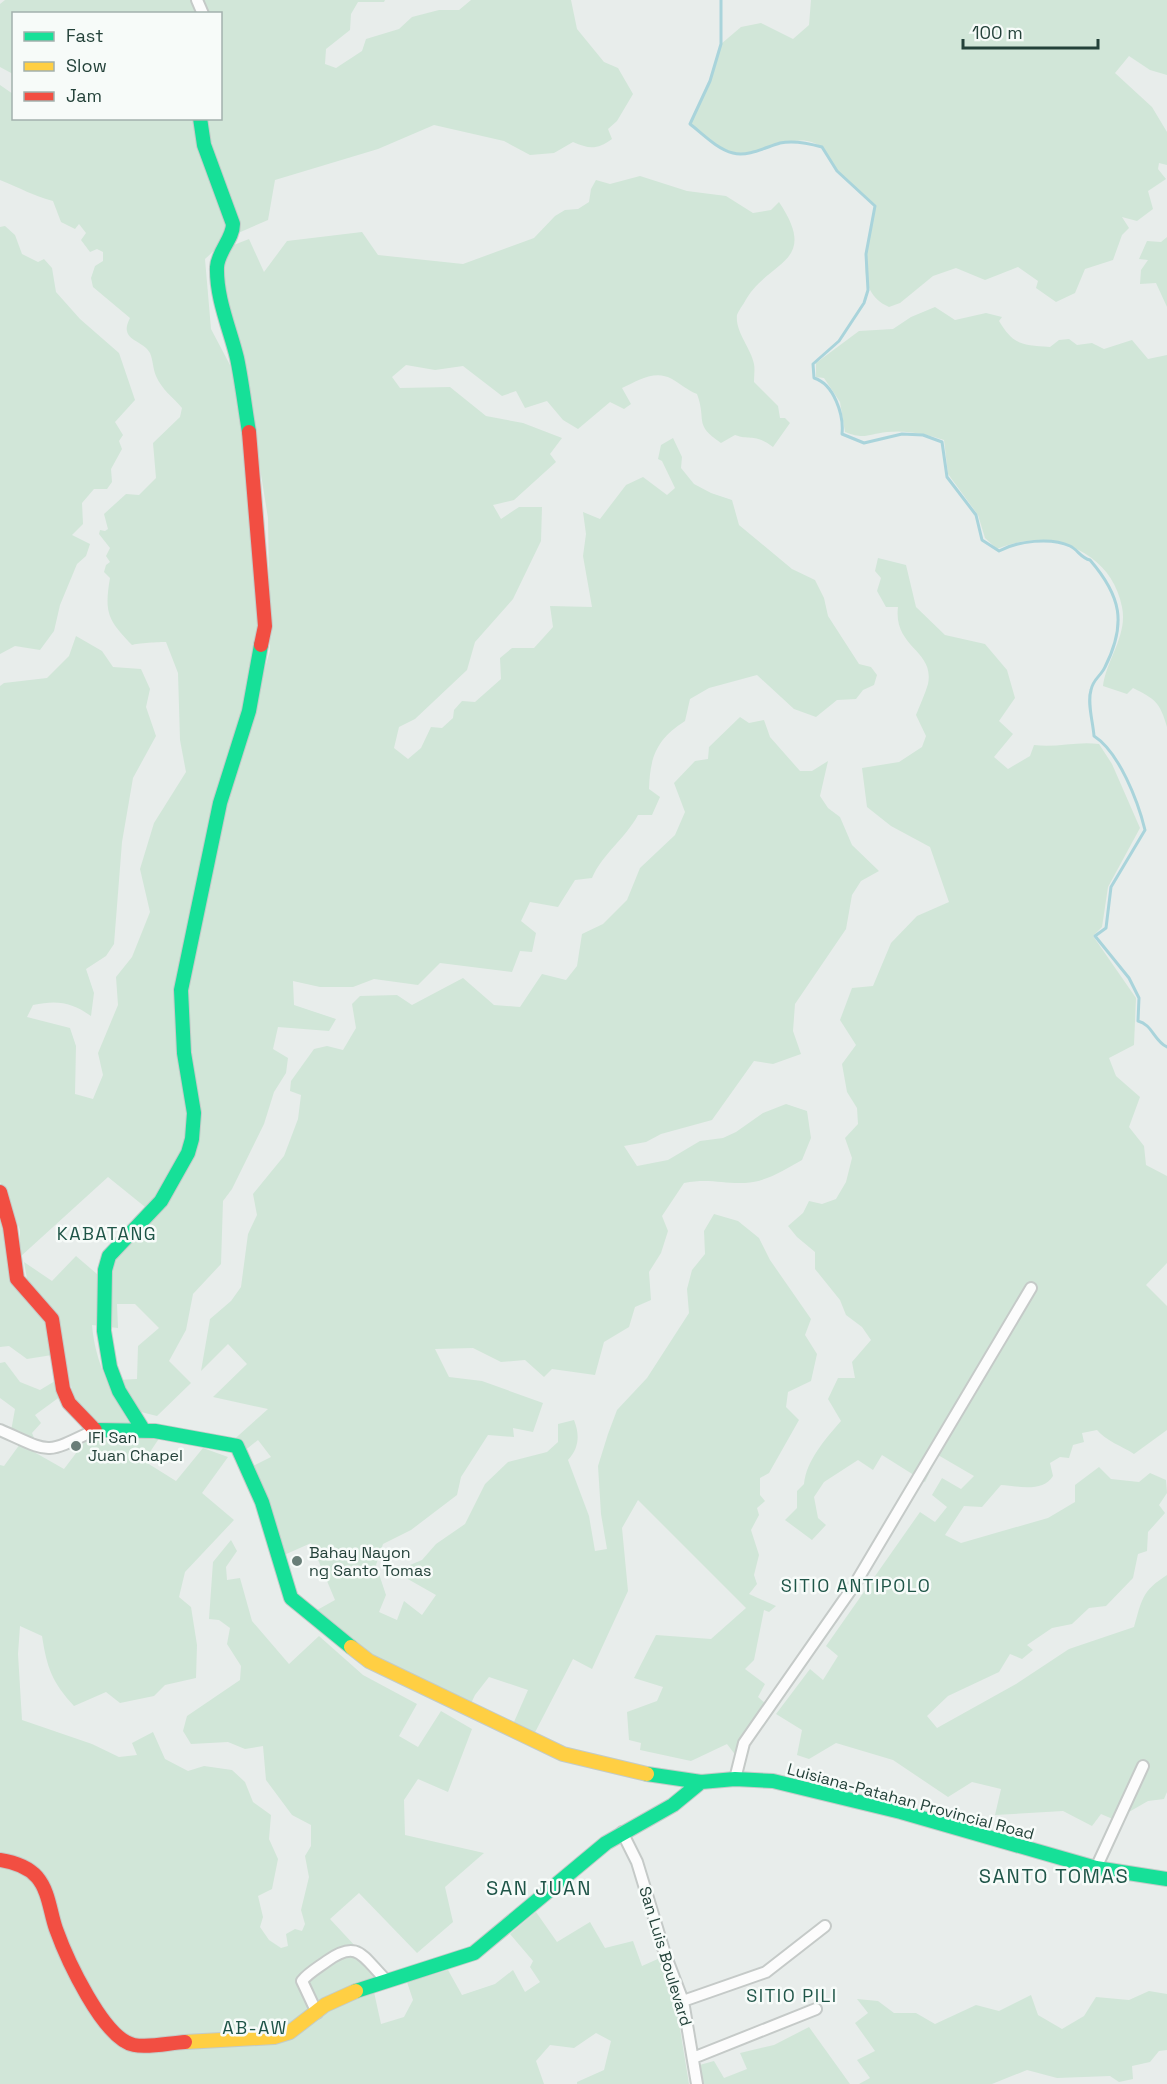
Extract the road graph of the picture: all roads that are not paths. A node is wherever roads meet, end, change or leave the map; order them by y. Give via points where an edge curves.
1 (200, 120) edge
2 (0, 1192) edge
3 (1031, 1288) dead end
4 (0, 1430) edge
5 (95, 1430) junction
6 (144, 1431) junction
7 (1143, 1767) dead end
8 (735, 1779) junction
9 (701, 1782) junction
10 (622, 1832) junction
11 (0, 1860) edge
12 (1096, 1868) junction
13 (1167, 1879) edge
14 (825, 1926) dead end
15 (387, 1981) junction
16 (683, 2001) junction
17 (816, 2009) dead end
18 (317, 2013) junction
19 (693, 2058) junction
20 (697, 2084) edge

1 - 6 street via 204,145 233,224 217,260 218,279 249,435 265,626 249,711 220,803 181,990 184,1053 194,1113 192,1139 160,1201 109,1256 105,1270 104,1330 110,1367 119,1391
2 - 5 street via 10,1227 17,1279 52,1319 63,1389 69,1403
3 - 8 street via 861,1575 744,1743
4 - 5 street via 48,1449
5 - 6 street, Luisiana-Patahan Provincial Road
6 - 9 street, Luisiana-Patahan Provincial Road via 237,1446 262,1502 291,1598 369,1661 563,1754 631,1772
7 - 12 street
8 - 9 street, Luisiana-Patahan Provincial Road
8 - 12 street, Luisiana-Patahan Provincial Road via 773,1781 859,1801
9 - 10 street via 673,1805
10 - 15 street via 474,1953
10 - 16 street, San Luis Boulevard via 637,1862
11 - 18 street via 28,1870 43,1886 56,1927 98,2011 116,2036 128,2044 274,2037 290,2032
12 - 13 street, Luisiana-Patahan Provincial Road
14 - 16 street via 766,1972
15 - 18 street via 340,1997
15 - 18 street via 357,1951 341,1951 302,1981
16 - 19 street, San Luis Boulevard
17 - 19 street
19 - 20 street, San Luis Boulevard

